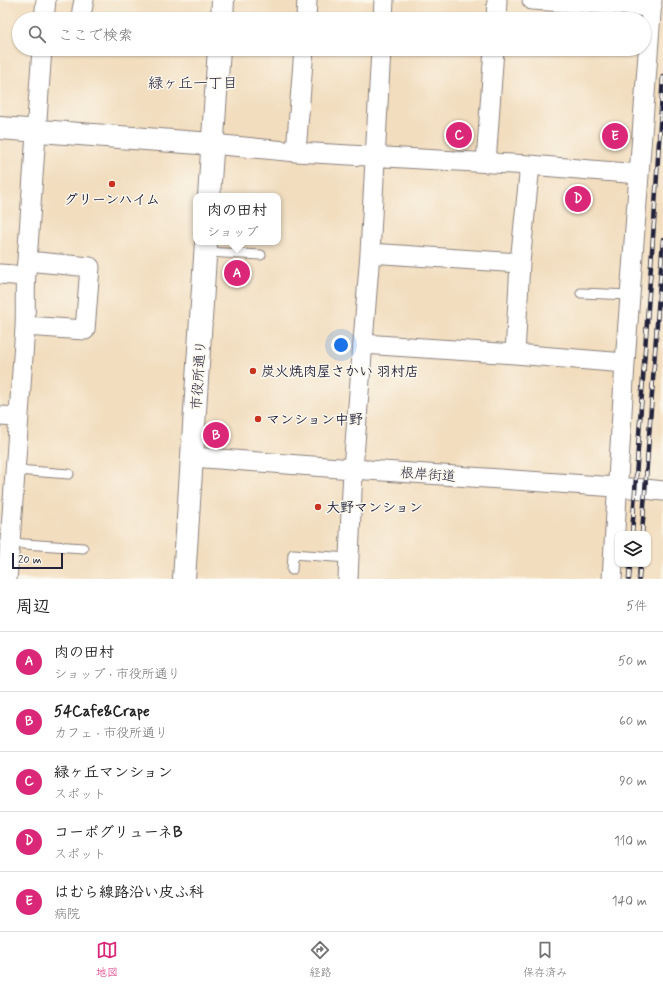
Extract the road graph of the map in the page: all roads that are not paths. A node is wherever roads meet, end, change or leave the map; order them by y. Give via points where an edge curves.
1 (46, 0) edge
2 (223, 0) edge
3 (307, 0) edge
4 (384, 0) edge
5 (497, 0) edge
6 (532, 0) edge
7 (652, 4) edge
8 (45, 12) edge
9 (222, 12) edge
10 (306, 12) edge
11 (383, 12) edge
12 (496, 12) edge
13 (651, 17) edge
14 (42, 56) edge
15 (218, 56) edge
16 (303, 56) edge
17 (381, 56) edge
18 (494, 56) edge
19 (648, 56) edge
20 (0, 128) edge
21 (37, 130) junction
22 (212, 144) junction
23 (296, 152) junction
24 (375, 156) junction
25 (486, 163) junction
26 (530, 166) junction
27 (639, 174) junction
28 (209, 193) edge
29 (206, 247) edge
30 (370, 253) junction
31 (262, 255) dead end
32 (520, 263) junction
33 (26, 269) junction
34 (0, 274) edge
35 (581, 293) dead end
36 (630, 295) junction
37 (25, 326) junction
38 (363, 344) junction
39 (514, 354) junction
40 (625, 363) junction
41 (9, 417) edge
42 (192, 457) junction
43 (353, 469) junction
44 (16, 470) junction
45 (68, 474) dead end
46 (618, 487) junction
47 (663, 491) edge
48 (83, 548) dead end
49 (6, 552) edge
50 (348, 558) junction
51 (292, 570) dead end
52 (7, 579) edge
53 (184, 579) edge
54 (348, 579) edge
55 (612, 579) edge

1 - 8 street
2 - 9 street
3 - 10 street
4 - 11 street
5 - 12 street
6 - 7 street
7 - 13 street
14 - 21 street
15 - 22 street
16 - 23 street
17 - 24 street
18 - 25 street
19 - 27 street
20 - 21 street
21 - 22 street
21 - 33 street
22 - 23 street
22 - 28 street
23 - 24 street
24 - 25 street
24 - 30 street
25 - 26 street
26 - 27 street
26 - 32 street
27 - 36 street
29 - 31 lane
29 - 42 street, 市役所通り
30 - 32 street
30 - 38 street
32 - 39 street
33 - 34 street
33 - 37 street
33 - 37 street via 90,267 85,330
35 - 36 lane
36 - 40 street
37 - 41 street
38 - 39 street
38 - 43 street
39 - 40 street
40 - 46 street
41 - 44 street
42 - 43 street, 根岸街道
42 - 53 street, 市役所通り
43 - 46 street, 根岸街道
43 - 50 street
44 - 45 lane
44 - 49 street
46 - 47 street, 根岸街道
46 - 55 street
48 - 49 lane
49 - 52 street
50 - 51 lane via 293,554
50 - 54 street

